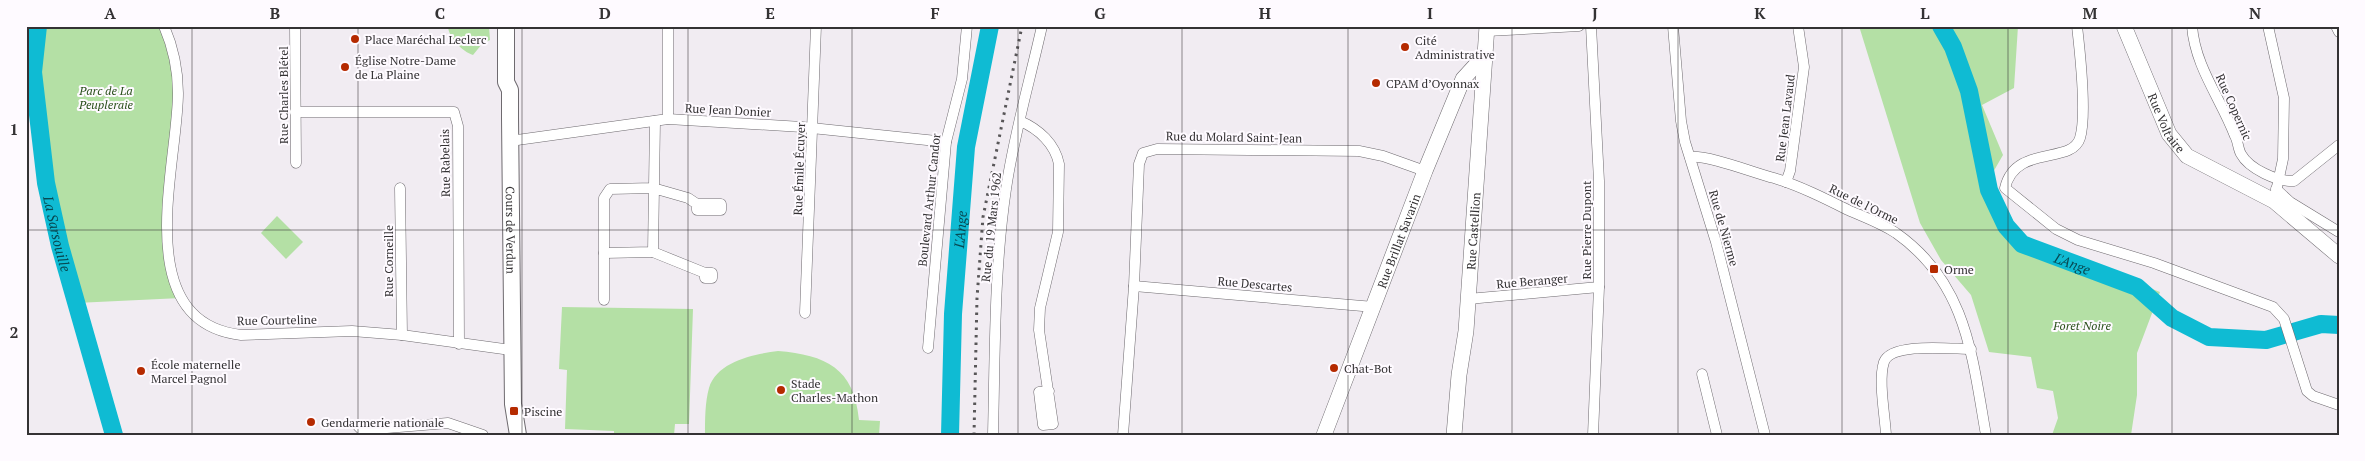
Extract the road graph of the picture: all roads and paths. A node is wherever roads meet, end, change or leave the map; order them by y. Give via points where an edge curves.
1 (164, 26) edge
2 (295, 26) edge
3 (506, 26) edge
4 (668, 26) edge
5 (816, 26) edge
6 (967, 26) edge
7 (1042, 26) edge
8 (1579, 26) edge
9 (1590, 26) edge
10 (1673, 26) edge
11 (1798, 26) edge
12 (2077, 26) edge
13 (2124, 26) edge
14 (2192, 26) edge
15 (2268, 26) edge
16 (2336, 26) edge
17 (1487, 29) edge
18 (2339, 32) edge
19 (1485, 55) junction
20 (295, 112) junction
21 (668, 119) junction
22 (655, 121) junction
23 (1020, 121) junction
24 (813, 128) junction
25 (510, 141) junction
26 (946, 142) junction
27 (2339, 146) edge
28 (1690, 157) junction
29 (296, 163) dead end
30 (1425, 171) junction
31 (1786, 182) junction
32 (400, 188) dead end
33 (653, 188) junction
34 (2277, 190) junction
35 (697, 204) dead end
36 (2339, 232) edge
37 (653, 252) junction
38 (604, 253) junction
39 (2339, 256) edge
40 (705, 273) dead end
41 (1134, 286) junction
42 (1598, 287) junction
43 (1468, 299) junction
44 (604, 300) dead end
45 (1374, 307) junction
46 (805, 313) dead end
47 (402, 335) junction
48 (459, 344) junction
49 (928, 348) dead end
50 (1971, 349) junction
51 (511, 350) junction
52 (1702, 374) dead end
53 (1049, 391) dead end
54 (2339, 405) edge
55 (358, 426) dead end
56 (483, 435) edge
57 (518, 435) edge
58 (993, 435) edge
59 (1123, 435) edge
60 (1324, 435) edge
61 (1454, 435) edge
62 (1593, 435) edge
63 (1718, 435) edge
64 (1765, 435) edge
65 (1886, 435) edge
66 (1986, 435) edge

1 - 47 street, Rue Courteline via 177,68 178,94 168,185 167,247 172,276 181,298 206,323 232,334 352,331
2 - 20 street, Rue Charles Blétel
3 - 25 main road, Cours de Verdun
4 - 21 street
5 - 24 street, Rue Émile Écuyer
6 - 26 street, Boulevard Arthur Candor via 962,79
7 - 23 street, Rue du 19 Mars 1962
8 - 17 street
9 - 42 street, Rue Pierre Dupont via 1599,181
10 - 28 street, Rue de Nierme via 1681,121
11 - 31 street, Rue Jean Lavaud via 1804,67
12 - 54 street via 2083,98 2080,140 2073,148 2020,163 2008,175 2005,188 2056,229 2078,240 2154,263 2273,307 2287,328 2307,391
13 - 34 main road, Rue Voltaire via 2166,128 2177,146 2188,156
14 - 34 street, Rue Copernic via 2199,60 2236,136 2241,154
15 - 34 street via 2284,98 2285,138
16 - 18 street
17 - 19 main road, Rue Castellion
19 - 30 main road, Rue Brillat Savarin via 1463,79
19 - 43 main road, Rue Castellion
20 - 29 street, Rue Charles Blétel
20 - 48 street, Rue Rabelais via 454,112 458,126
21 - 22 street, Rue Jean Donier
21 - 24 street, Rue Jean Donier
22 - 25 street, Rue Jean Donier
22 - 33 street
23 - 53 street via 1050,142 1060,164 1058,232 1040,308 1039,330
23 - 58 street, Rue du 19 Mars 1962 via 1006,188 999,248
24 - 26 street, Rue Jean Donier
24 - 46 street, Rue Émile Écuyer
25 - 51 main road, Cours de Verdun
26 - 49 street, Boulevard Arthur Candor
27 - 34 street via 2298,179
28 - 31 street, Rue de l'Orme
28 - 64 street, Rue de Nierme via 1716,242
30 - 41 street, Rue du Molard Saint-Jean via 1359,151 1149,150 1143,153 1139,164
30 - 45 main road, Rue Brillat Savarin
31 - 50 street, Rue de l'Orme via 1882,225 1911,246 1948,289 1961,314
32 - 47 street, Rue Corneille
33 - 35 street via 688,198
33 - 37 street
33 - 38 street via 614,188 607,191 604,198
34 - 36 street, Rue Copernic via 2290,202
34 - 39 main road, Rue Voltaire
37 - 38 street
37 - 40 street
38 - 44 street
41 - 45 street, Rue Descartes
41 - 59 street, Rue du Molard Saint-Jean
42 - 43 street, Rue Beranger
42 - 62 street, Rue Pierre Dupont
43 - 61 main road, Rue Castellion
45 - 60 main road, Rue Brillat Savarin
47 - 48 street, Rue Courteline
48 - 51 street, Rue Courteline
50 - 65 street via 1905,349 1890,354 1884,360
50 - 66 street, Rue de l'Orme
51 - 57 main road, Cours de Verdun
52 - 63 street
55 - 56 street via 362,430 448,423

